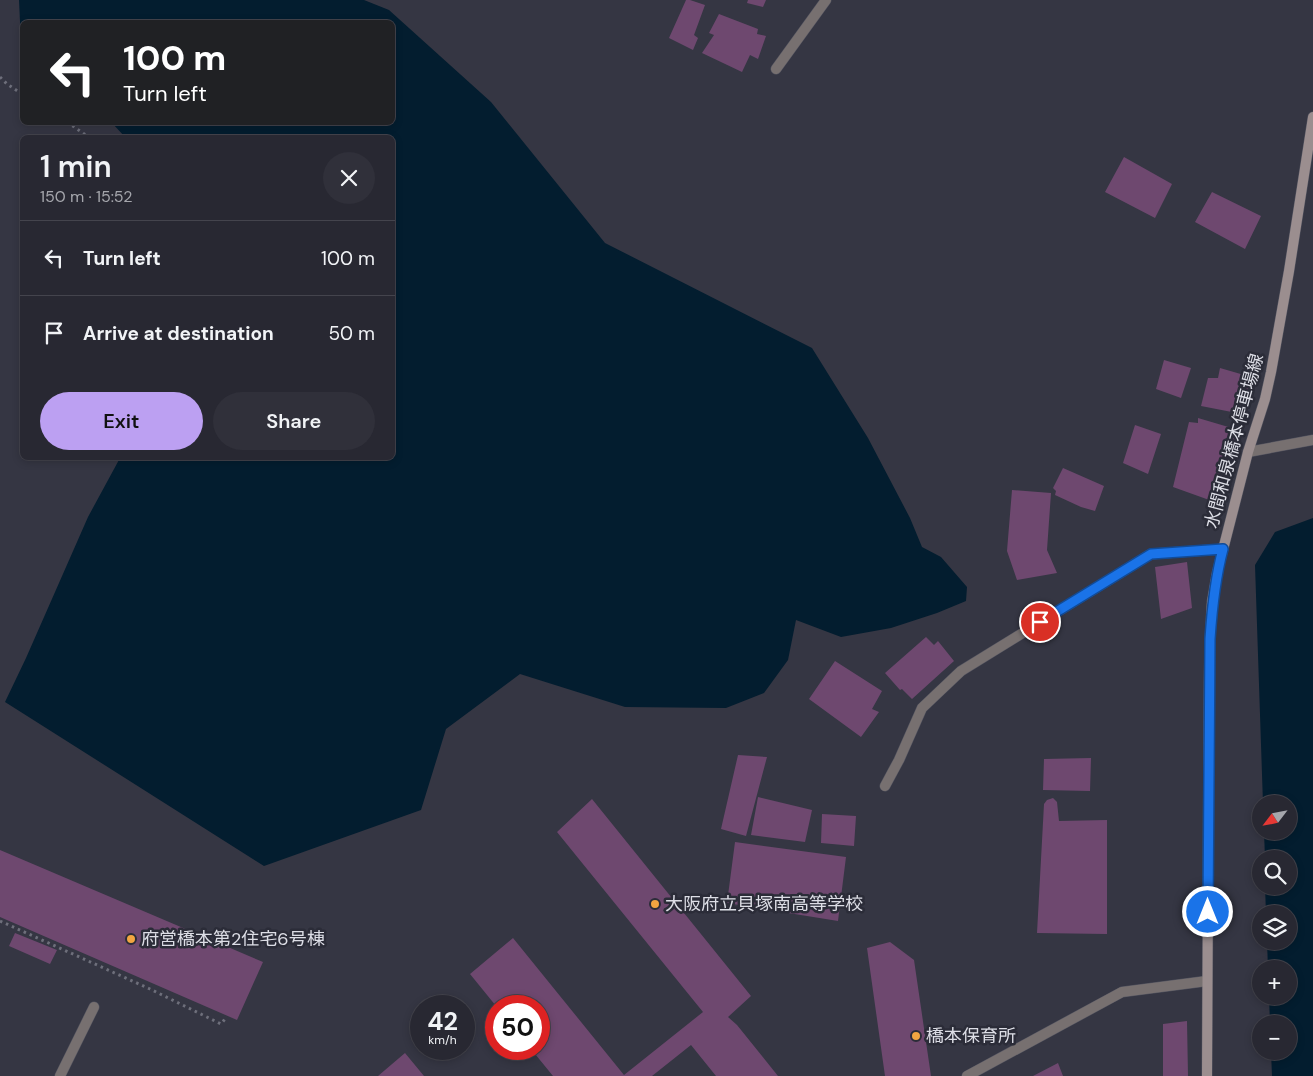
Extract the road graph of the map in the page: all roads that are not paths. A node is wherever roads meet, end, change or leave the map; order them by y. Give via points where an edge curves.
1 (826, 0) edge
2 (776, 69) dead end
3 (1313, 117) edge
4 (1313, 440) edge
5 (1248, 452) junction
6 (1223, 549) junction
7 (885, 786) dead end
8 (1207, 981) junction
9 (94, 1007) dead end
10 (60, 1076) edge
11 (967, 1076) edge
12 (1206, 1076) edge

1 - 2 street
3 - 5 main road, 水間和泉橋本停車場線 via 1271,372
4 - 5 street
5 - 6 main road, 水間和泉橋本停車場線
6 - 7 street via 1151,554 961,671 922,708
6 - 8 main road, 水間和泉橋本停車場線 via 1212,602 1210,639
8 - 11 street via 1122,992
8 - 12 main road, 水間和泉橋本停車場線
9 - 10 street

